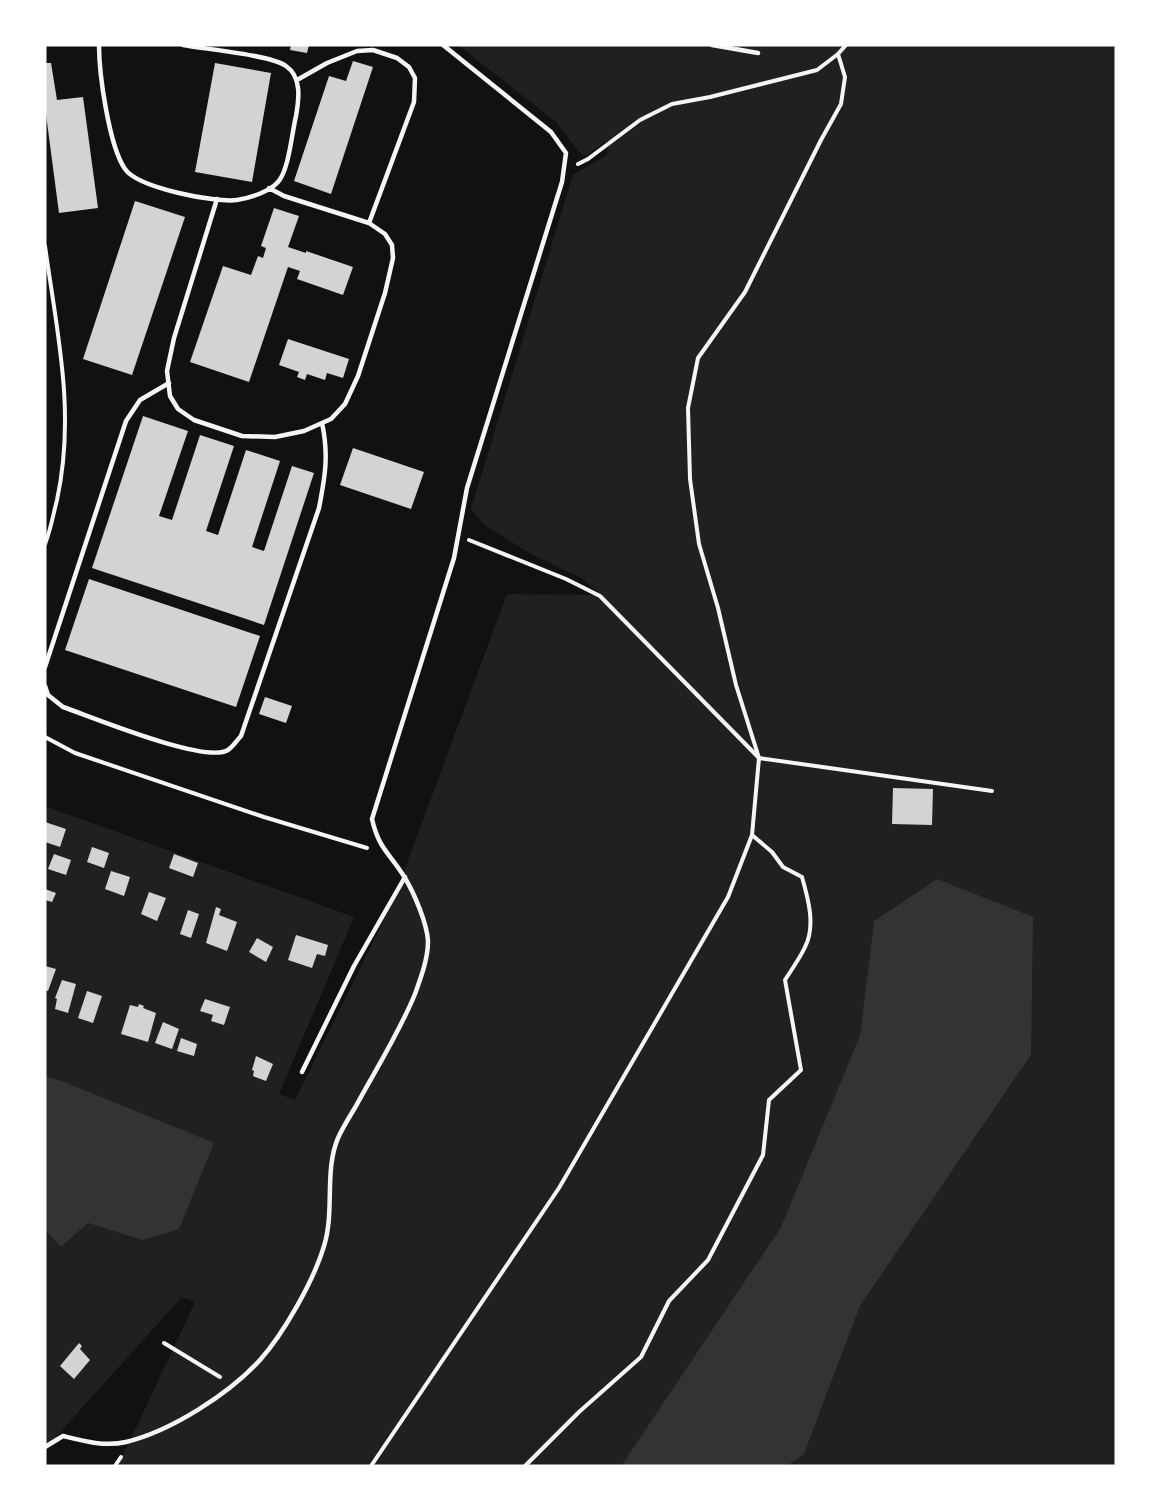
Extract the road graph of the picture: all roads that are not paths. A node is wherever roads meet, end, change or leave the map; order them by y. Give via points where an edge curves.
1 (99, 45) edge
2 (183, 45) edge
3 (443, 45) edge
4 (712, 45) edge
5 (758, 53) dead end
6 (297, 80) junction
7 (269, 188) junction
8 (217, 199) junction
9 (369, 223) junction
10 (169, 383) junction
11 (322, 423) junction
12 (45, 667) edge
13 (45, 686) edge
14 (405, 877) junction
15 (302, 1072) dead end
16 (45, 1447) edge

1 - 8 lane via 104,97 126,170 140,180 180,195
2 - 6 lane via 265,58 286,66
3 - 14 lane via 550,132 566,153 562,182 467,488 454,558 372,819 376,837
4 - 5 lane
6 - 7 lane via 299,99 285,166 278,182
6 - 9 lane via 327,63 357,51 372,50 397,58 415,78 414,102
7 - 8 lane via 235,200
7 - 9 lane
8 - 10 lane via 174,338 167,371
9 - 11 lane via 385,234 392,245 388,281 354,385 345,404
10 - 11 lane via 170,396 178,409 194,420 242,436 275,437
10 - 12 lane via 140,400 126,421
11 - 13 lane via 327,472 319,508 241,736 227,750 187,750 63,707 48,695
14 - 15 lane via 354,966
14 - 16 lane via 423,918 428,941 423,972 403,1024 338,1139 325,1245 283,1328 261,1359 233,1385 176,1422 128,1442 93,1443 63,1436

